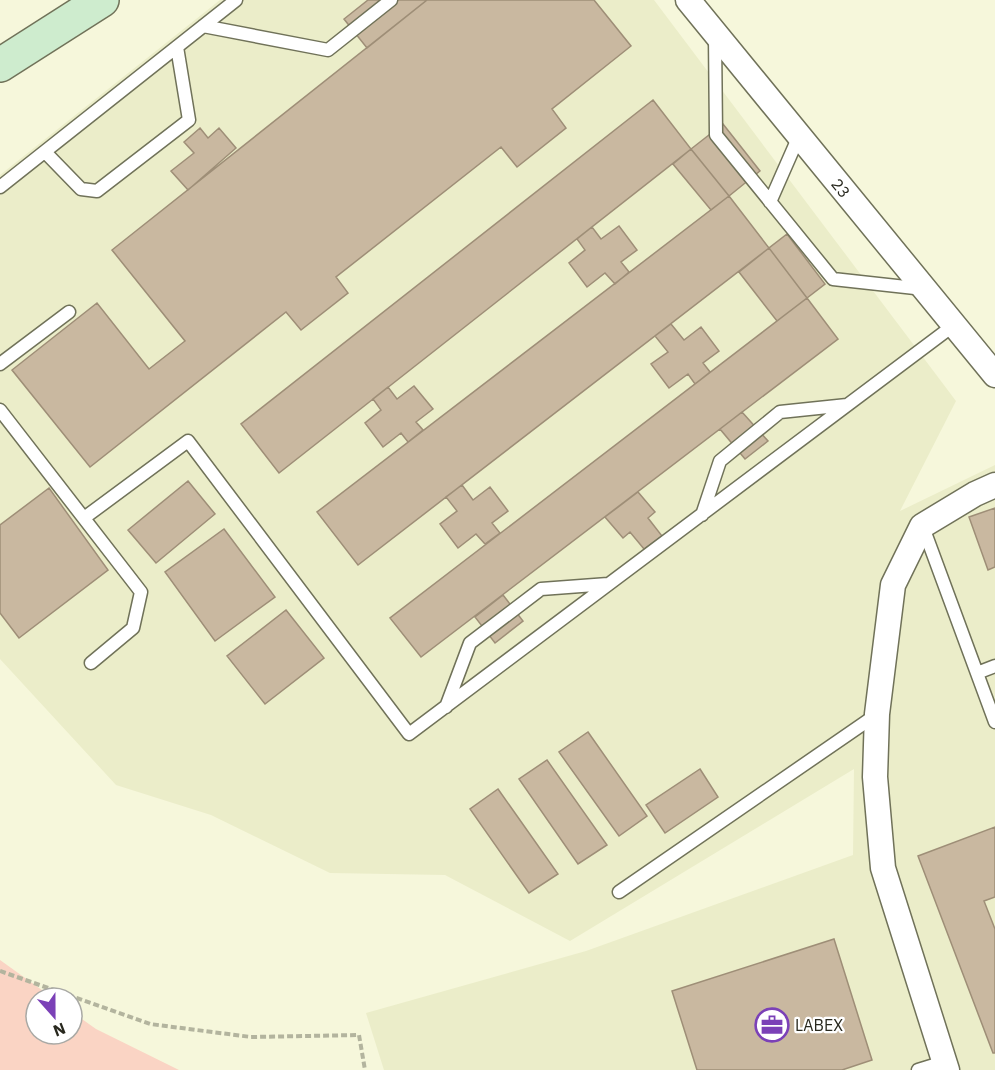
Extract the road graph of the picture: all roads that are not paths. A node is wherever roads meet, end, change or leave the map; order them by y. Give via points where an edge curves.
1 (102, 0) edge
2 (236, 0) edge
3 (391, 0) edge
4 (688, 0) edge
5 (203, 26) junction
6 (715, 33) junction
7 (177, 46) junction
8 (0, 65) edge
9 (799, 136) junction
10 (45, 152) junction
11 (0, 187) edge
12 (770, 202) junction
13 (924, 289) junction
14 (69, 312) dead end
15 (954, 325) junction
16 (0, 364) edge
17 (995, 375) edge
18 (848, 405) junction
19 (0, 410) edge
20 (995, 485) edge
21 (702, 515) junction
22 (84, 518) junction
23 (922, 526) junction
24 (609, 584) junction
25 (91, 663) dead end
26 (995, 666) edge
27 (977, 673) junction
28 (446, 707) junction
29 (877, 714) junction
30 (995, 722) edge
31 (619, 892) dead end
32 (946, 1066) edge
33 (918, 1070) edge

1 - 8 main road
2 - 5 lane
3 - 5 lane via 328,50
4 - 6 street, 23
5 - 7 lane
6 - 9 street, 23
6 - 12 lane via 716,135
7 - 10 lane
7 - 10 lane via 189,120 97,191 81,189
9 - 12 lane
9 - 13 street, 23
10 - 11 lane
12 - 13 lane via 833,279
13 - 15 street, 23
14 - 16 lane
15 - 17 street, 23
15 - 18 lane
18 - 21 lane
18 - 21 lane via 780,412 720,461
19 - 22 lane
20 - 23 street
21 - 24 lane
22 - 25 lane via 141,592 133,628
22 - 28 lane via 188,441 409,734
23 - 27 lane
23 - 29 street via 893,585
24 - 28 lane
24 - 28 lane via 541,589 470,642
26 - 27 lane
27 - 30 lane
29 - 31 lane
29 - 32 street via 875,777 883,868
32 - 33 lane

